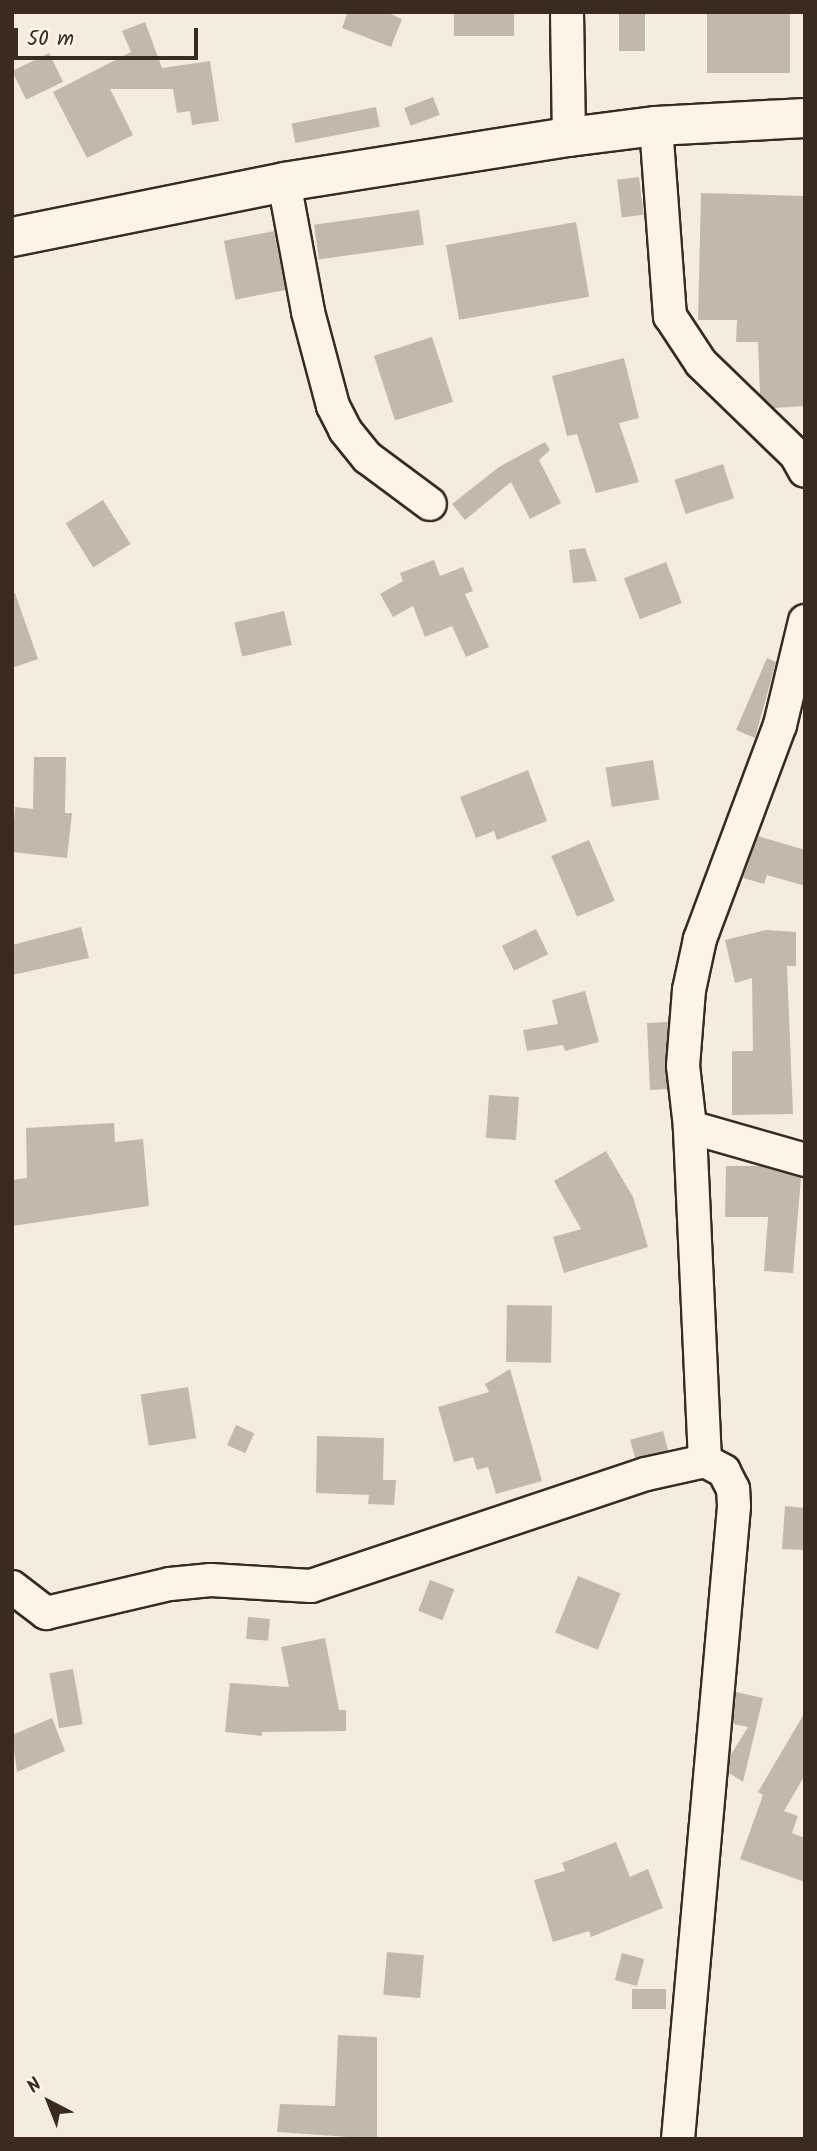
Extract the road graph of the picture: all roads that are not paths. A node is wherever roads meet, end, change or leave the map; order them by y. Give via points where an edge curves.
1 (567, 12) edge
2 (805, 118) edge
3 (656, 126) junction
4 (569, 137) junction
5 (284, 182) junction
6 (12, 237) edge
7 (805, 471) edge
8 (430, 504) dead end
9 (805, 621) edge
10 (690, 1127) junction
11 (805, 1160) edge
12 (705, 1461) junction
13 (12, 1587) edge
14 (678, 2139) edge

1 - 4 street
2 - 3 main road
3 - 4 main road
3 - 7 street via 670,316 701,363 796,455
4 - 5 main road
5 - 6 main road
5 - 8 street via 308,312 333,406 368,458
9 - 10 street via 780,725 700,939 689,990 683,1066
10 - 11 street
10 - 12 street
12 - 13 street via 622,1481 311,1586 211,1580 170,1584 46,1613
12 - 14 street via 724,1471 733,1489 734,1506

